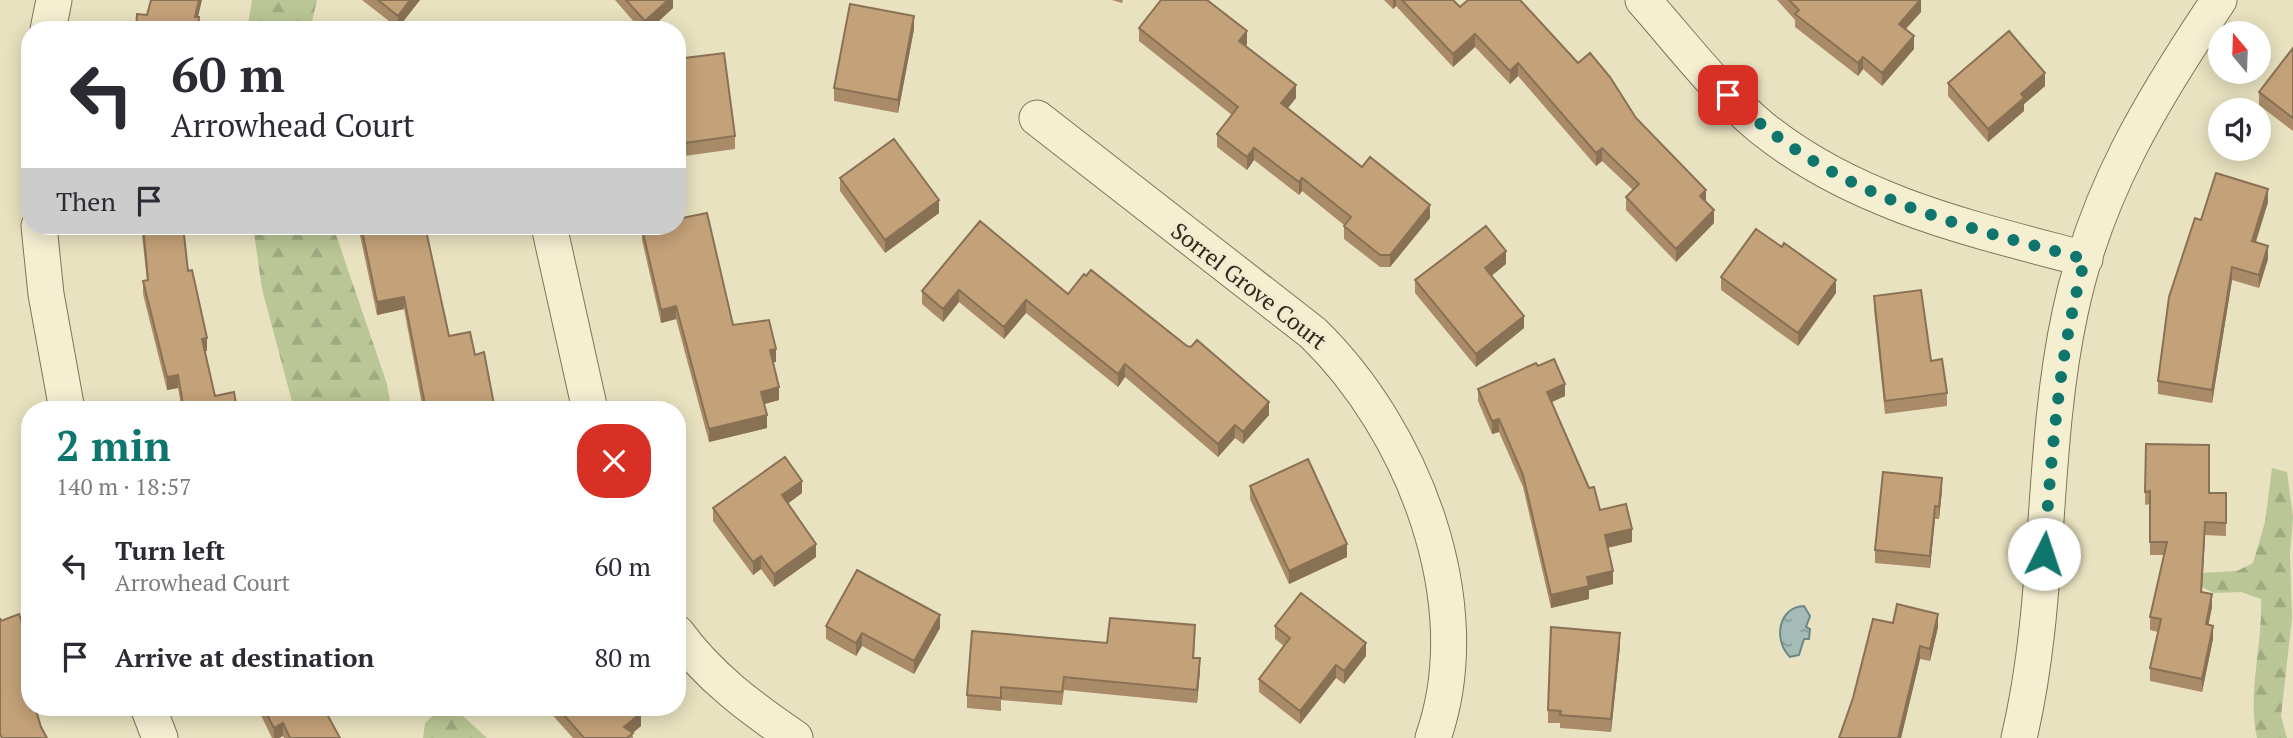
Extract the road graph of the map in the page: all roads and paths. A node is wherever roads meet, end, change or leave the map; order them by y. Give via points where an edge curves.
1 (54, 0) edge
2 (1643, 0) edge
3 (2219, 0) edge
4 (50, 21) edge
5 (1037, 118) dead end
6 (40, 235) edge
7 (552, 235) edge
8 (2085, 259) junction
9 (65, 401) edge
10 (588, 401) edge
11 (686, 643) edge
12 (151, 716) edge
13 (160, 738) edge
14 (795, 738) edge
15 (1433, 738) edge
16 (2019, 738) edge

1 - 4 street
2 - 8 street via 1763,128 1847,182 1959,226
3 - 8 street via 2134,135 2107,193
5 - 15 street, Sorrel Grove Court via 1312,333 1336,356 1380,415 1407,463 1426,511 1443,585 1447,649 1444,694
6 - 9 street
7 - 10 street
8 - 16 street via 2058,382 2042,578
11 - 14 street via 717,679
12 - 13 street

